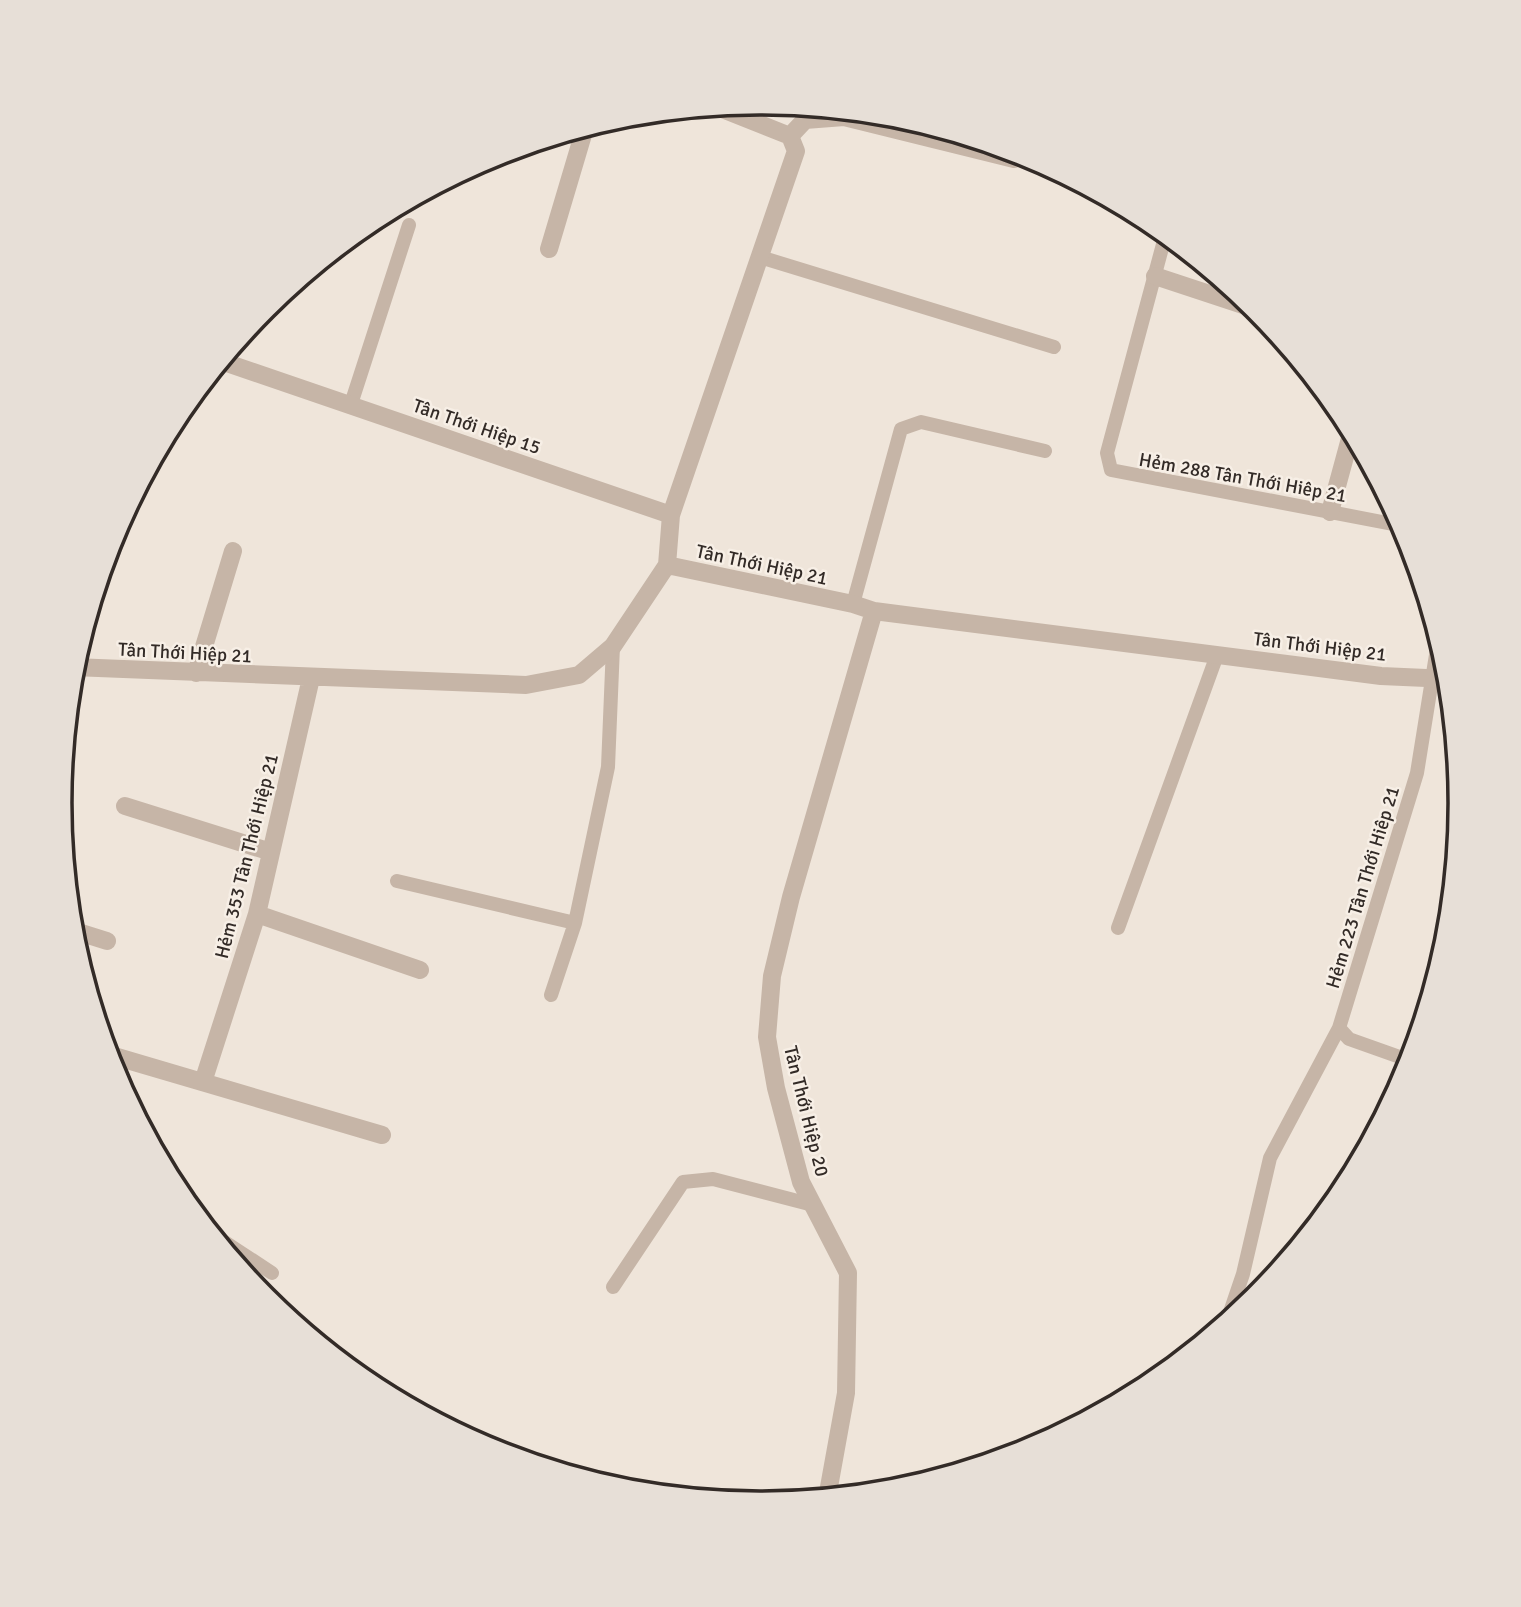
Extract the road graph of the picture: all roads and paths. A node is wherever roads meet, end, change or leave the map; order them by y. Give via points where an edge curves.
1 (739, 115) edge
2 (821, 118) edge
3 (920, 134) edge
4 (790, 135) junction
5 (581, 138) edge
6 (963, 145) edge
7 (409, 225) dead end
8 (1163, 245) edge
9 (548, 249) dead end
10 (760, 257) junction
11 (1155, 276) junction
12 (1232, 301) edge
13 (1054, 346) dead end
14 (230, 364) edge
15 (351, 404) junction
16 (1348, 445) edge
17 (1045, 451) dead end
18 (1330, 512) junction
19 (671, 515) junction
20 (1389, 523) edge
21 (233, 551) dead end
22 (667, 565) junction
23 (853, 604) junction
24 (874, 611) junction
25 (612, 646) junction
26 (1217, 654) junction
27 (85, 668) edge
28 (196, 673) junction
29 (311, 678) junction
30 (1438, 679) edge
31 (1439, 687) edge
32 (125, 806) dead end
33 (271, 852) junction
34 (397, 881) dead end
35 (257, 914) junction
36 (575, 923) junction
37 (1118, 928) dead end
38 (84, 934) edge
39 (107, 941) dead end
40 (420, 970) dead end
41 (551, 995) dead end
42 (1339, 1028) junction
43 (1401, 1057) edge
44 (121, 1058) edge
45 (203, 1082) junction
46 (382, 1135) dead end
47 (813, 1205) junction
48 (236, 1249) edge
49 (272, 1273) dead end
50 (613, 1287) dead end
51 (1232, 1305) edge
52 (829, 1488) edge

1 - 4 street
2 - 4 street via 805,120
3 - 6 street
4 - 10 street via 796,151
5 - 9 street
7 - 15 lane
8 - 11 lane, Hẻm 288 Tân Thới Hiêp 21
10 - 13 lane
10 - 19 street
11 - 12 street
11 - 18 lane, Hẻm 288 Tân Thới Hiêp 21 via 1107,453 1111,470
14 - 15 street, Tân Thới Hiệp 15
15 - 19 street, Tân Thới Hiệp 15
16 - 18 street
17 - 23 lane via 921,422 901,429
18 - 20 lane, Hẻm 288 Tân Thới Hiêp 21
19 - 22 street
21 - 28 street
22 - 23 street, Tân Thới Hiệp 21
22 - 25 street, Tân Thới Hiệp 21
23 - 24 street, Tân Thới Hiệp 21
24 - 26 street, Tân Thới Hiệp 21
24 - 47 street, Tân Thới Hiệp 20 via 772,976 767,1037 776,1088 802,1182
25 - 29 street, Tân Thới Hiệp 21 via 579,675 526,685
25 - 36 lane via 608,767
26 - 30 street, Tân Thới Hiệp 21 via 1381,676
26 - 37 lane
27 - 28 street, Tân Thới Hiệp 21
28 - 29 street, Tân Thới Hiệp 21
29 - 33 street, Hẻm 353 Tân Thới Hiệp 21
31 - 42 lane, Hẻm 223 Tân Thới Hiêp 21
32 - 33 street
33 - 35 street, Hẻm 353 Tân Thới Hiệp 21
34 - 36 lane
35 - 40 street
35 - 45 street, Hẻm 353 Tân Thới Hiệp 21
36 - 41 lane
38 - 39 street
42 - 43 lane via 1349,1039
42 - 51 lane, Hẻm 223 Tân Thới Hiêp 21 via 1270,1158
44 - 45 street
45 - 46 street
47 - 50 lane via 713,1179 683,1181
47 - 52 street, Tân Thới Hiệp 20 via 848,1273 846,1392
48 - 49 lane

